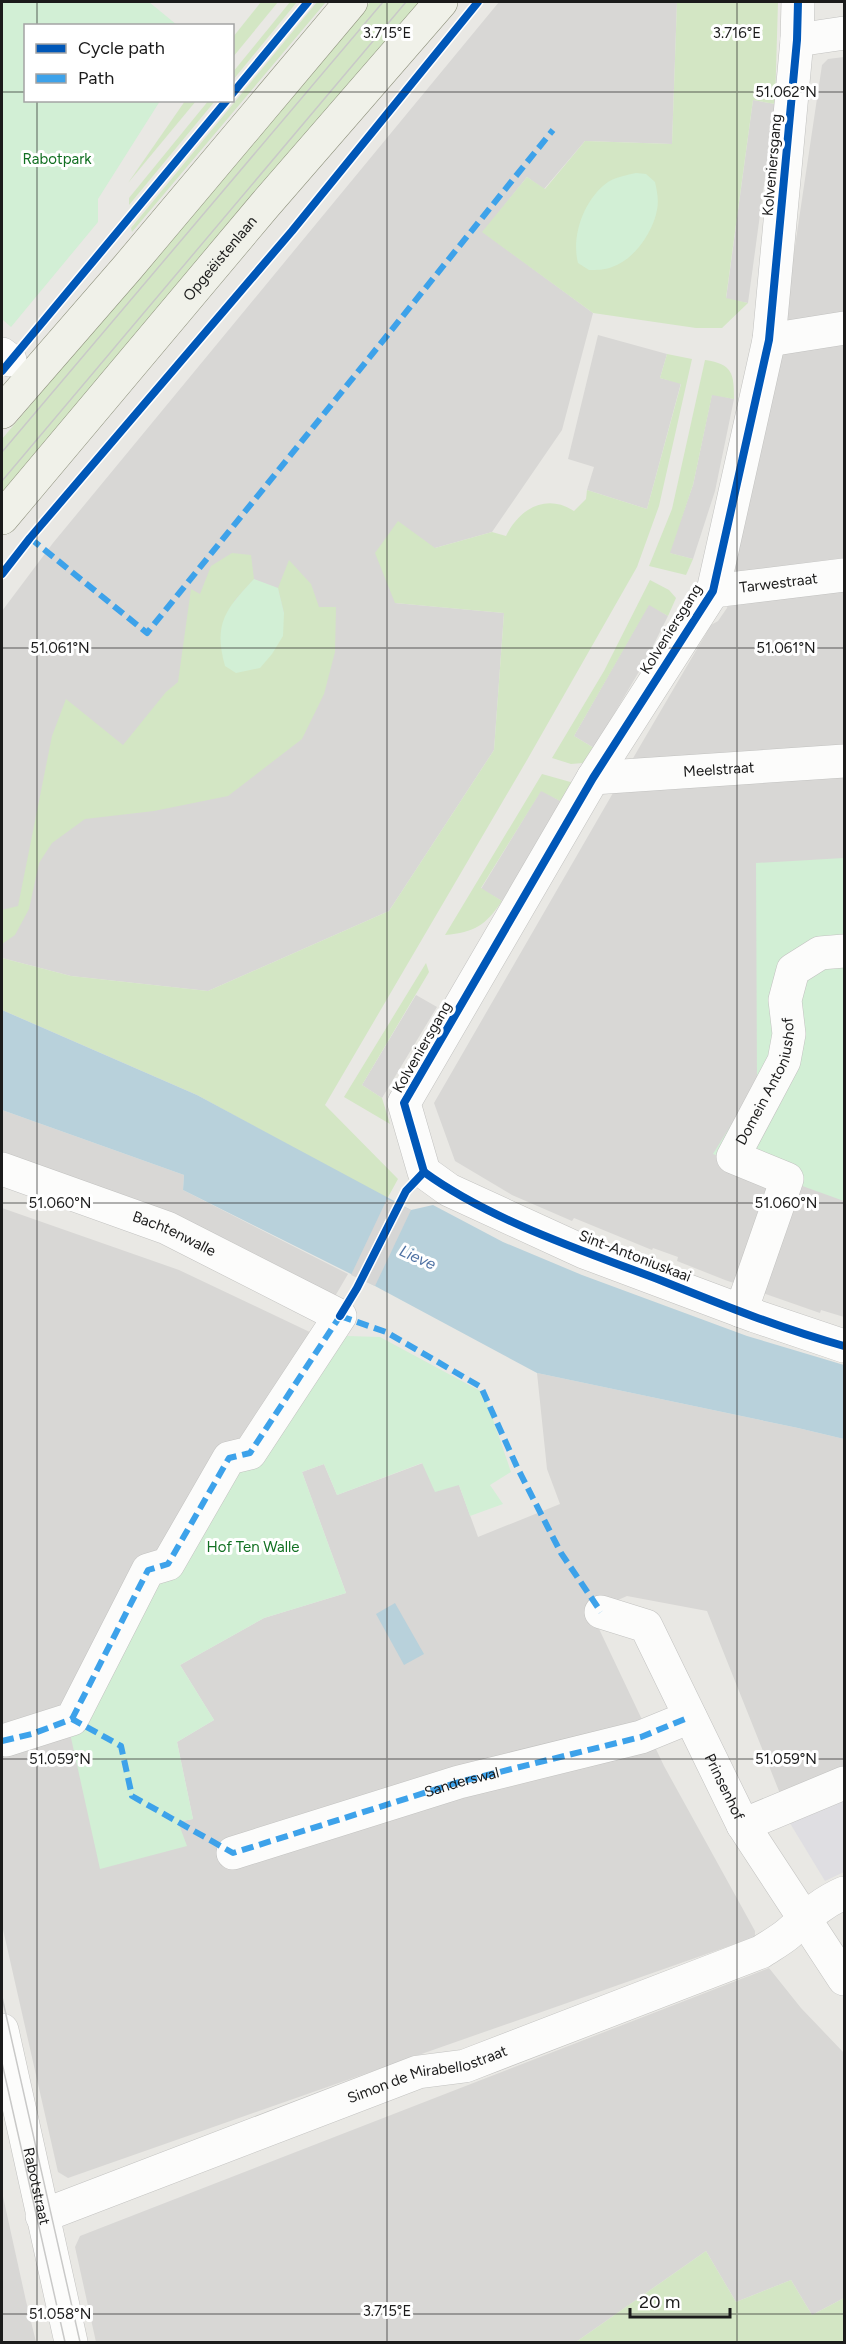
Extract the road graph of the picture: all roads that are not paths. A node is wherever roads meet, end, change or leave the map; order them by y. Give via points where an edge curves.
1 (351, 2) edge
2 (441, 2) edge
3 (798, 2) edge
4 (844, 33) edge
5 (797, 40) junction
6 (844, 328) edge
7 (769, 340) junction
8 (2, 412) edge
9 (2, 518) edge
10 (844, 575) edge
11 (713, 591) junction
12 (844, 761) edge
13 (593, 778) junction
14 (844, 951) edge
15 (2, 1169) edge
16 (424, 1172) joint
17 (741, 1311) junction
18 (844, 1346) edge
19 (600, 1612) dead end
20 (690, 1718) junction
21 (6, 1740) dead end
22 (844, 1783) edge
23 (743, 1825) junction
24 (233, 1853) dead end
25 (844, 1893) edge
26 (805, 1917) junction
27 (844, 1979) edge
28 (2, 2030) edge
29 (42, 2216) junction
30 (71, 2343) edge

1 - 8 main road
2 - 9 main road, Opgeëistenlaan
3 - 5 street, Kolveniersgang
4 - 5 street
5 - 7 street, Kolveniersgang
6 - 7 street
7 - 11 street, Kolveniersgang
10 - 11 street, Tarwestraat
11 - 13 street, Kolveniersgang
12 - 13 street, Meelstraat
13 - 16 street, Kolveniersgang via 404,1103
14 - 17 street, Domein Antoniushof via 820,953 793,970 785,1000 789,1034 784,1061 733,1157 787,1179
15 - 21 street, Bachtenwalle via 167,1228 340,1316 250,1452 230,1458 168,1564 148,1570 72,1719
16 - 17 street, Sint-Antoniuskaai via 449,1190 584,1252
17 - 18 street, Sint-Antoniuskaai
19 - 20 street, Prinsenhof via 646,1626
20 - 23 street, Prinsenhof
20 - 24 street, Sanderswal via 641,1737 459,1782
22 - 23 street
23 - 26 street, Prinsenhof
25 - 26 street, Simon de Mirabellostraat
26 - 27 street, Prinsenhof
26 - 29 street, Simon de Mirabellostraat via 789,1934 761,1952 465,2066 418,2072
28 - 29 street, Rabotstraat
29 - 30 street, Rabotstraat

